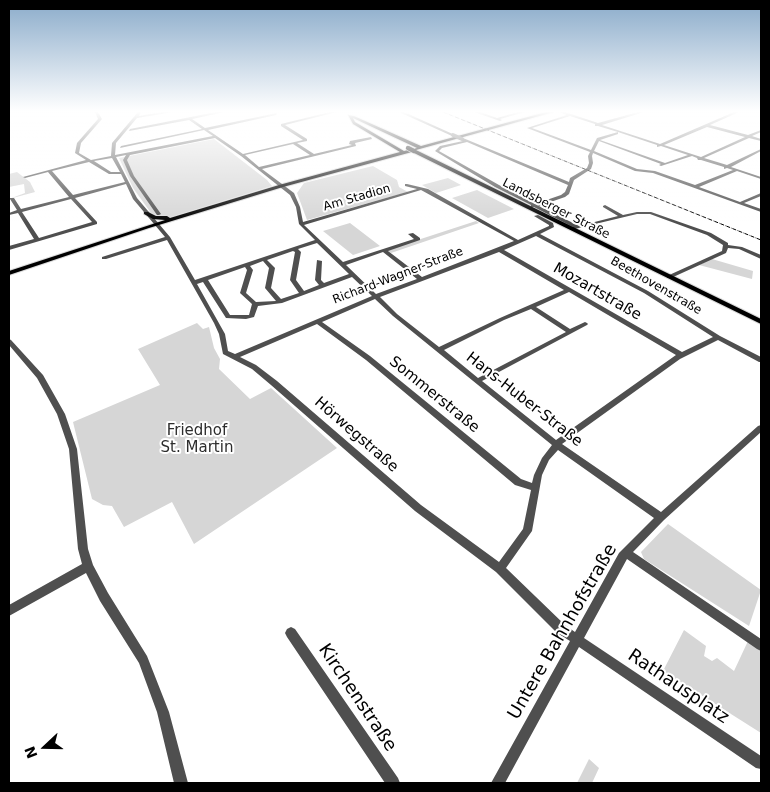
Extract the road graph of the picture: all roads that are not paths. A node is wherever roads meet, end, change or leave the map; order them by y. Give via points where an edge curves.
1 (77, 149) edge
2 (113, 149) edge
3 (124, 149) edge
4 (158, 149) edge
5 (233, 149) edge
6 (268, 149) edge
7 (304, 149) edge
8 (334, 149) edge
9 (393, 149) edge
10 (396, 149) edge
11 (410, 149) edge
12 (413, 149) edge
13 (424, 149) edge
14 (428, 149) edge
15 (440, 149) edge
16 (485, 149) edge
17 (587, 149) edge
18 (623, 149) edge
19 (667, 149) edge
20 (721, 149) edge
21 (761, 150) edge
22 (593, 151) junction
23 (402, 152) junction
24 (430, 152) junction
25 (413, 154) junction
26 (129, 155) junction
27 (242, 155) junction
28 (314, 155) junction
29 (392, 155) junction
30 (690, 156) junction
31 (114, 158) junction
32 (699, 159) junction
33 (88, 161) junction
34 (665, 164) junction
35 (259, 168) junction
36 (725, 168) junction
37 (49, 171) junction
38 (649, 171) junction
39 (735, 171) junction
40 (121, 173) junction
41 (25, 177) dead end
42 (761, 178) edge
43 (274, 180) junction
44 (126, 183) junction
45 (569, 184) junction
46 (407, 185) dead end
47 (281, 186) junction
48 (695, 187) junction
49 (268, 190) junction
50 (419, 190) junction
51 (761, 194) edge
52 (505, 196) junction
53 (71, 197) junction
54 (12, 198) dead end
55 (741, 204) junction
56 (220, 205) junction
57 (536, 205) junction
58 (605, 206) dead end
59 (529, 208) junction
60 (20, 211) junction
61 (761, 211) edge
62 (146, 213) junction
63 (9, 214) edge
64 (159, 214) dead end
65 (536, 216) dead end
66 (624, 217) junction
67 (156, 224) junction
68 (301, 224) junction
69 (574, 228) junction
70 (411, 234) dead end
71 (538, 235) junction
72 (168, 238) junction
73 (38, 239) junction
74 (317, 241) junction
75 (519, 242) junction
76 (726, 246) junction
77 (9, 248) edge
78 (294, 249) junction
79 (382, 250) junction
80 (500, 250) junction
81 (761, 257) edge
82 (104, 258) dead end
83 (264, 259) junction
84 (320, 261) dead end
85 (343, 264) junction
86 (247, 265) junction
87 (9, 273) edge
88 (354, 274) junction
89 (669, 277) junction
90 (421, 279) junction
91 (205, 280) junction
92 (193, 283) junction
93 (323, 286) junction
94 (569, 290) junction
95 (303, 294) junction
96 (376, 296) junction
97 (280, 302) junction
98 (255, 304) junction
99 (531, 306) junction
100 (316, 321) junction
101 (761, 322) edge
102 (585, 324) dead end
103 (569, 331) junction
104 (718, 337) junction
105 (9, 341) edge
106 (439, 350) junction
107 (681, 355) junction
108 (234, 357) junction
109 (761, 360) edge
110 (477, 381) junction
111 (761, 428) edge
112 (557, 445) junction
113 (535, 488) junction
114 (661, 518) junction
115 (626, 553) junction
116 (88, 566) junction
117 (500, 569) junction
118 (9, 611) edge
119 (291, 633) dead end
120 (576, 640) junction
121 (761, 645) edge
122 (761, 763) edge
123 (181, 783) edge
124 (394, 783) edge
125 (498, 783) edge

1 - 33 street via 77,153
2 - 31 street
3 - 26 street
4 - 26 street
5 - 27 street
6 - 27 street
7 - 28 street
8 - 28 street
9 - 29 main road
10 - 23 main road
11 - 25 main road, bridge
12 - 23 main road
13 - 24 main road
14 - 24 main road
15 - 57 street, Landsberger Straße via 437,150 466,168
16 - 45 street
17 - 22 street
18 - 34 street
19 - 30 street
20 - 32 street
21 - 36 street
22 - 38 street via 636,170
22 - 45 street via 589,169
23 - 25 main road
23 - 29 main road
24 - 52 main road
25 - 29 main road
25 - 52 main road
26 - 31 street
26 - 64 street via 125,160 132,176
27 - 35 street
28 - 35 street
29 - 47 main road
30 - 32 street
30 - 34 street
31 - 33 street
31 - 40 street
32 - 36 street
33 - 37 street
33 - 40 street via 110,173
34 - 38 street
35 - 43 street
36 - 39 street
37 - 41 street
37 - 53 street
38 - 48 street
39 - 42 street
39 - 48 street
40 - 44 street
43 - 47 street
43 - 49 street via 275,184
44 - 53 street
44 - 62 street
45 - 57 street via 563,196
46 - 50 street
47 - 49 main road
47 - 68 street via 297,202
48 - 55 street
49 - 56 main road
50 - 68 street, Am Stadion
50 - 75 street via 426,190
51 - 55 street
52 - 59 main road, Landsberger Straße
53 - 60 street
53 - 73 street via 95,223
54 - 60 street
55 - 61 street
56 - 62 main road via 164,219
56 - 67 main road
57 - 59 street
57 - 69 street, Landsberger Straße
58 - 66 street
59 - 69 main road, Landsberger Straße
60 - 63 street
60 - 73 street
62 - 67 street
65 - 71 street via 552,226
66 - 69 street
66 - 76 street via 657,214 714,236
67 - 72 street
67 - 87 main road
68 - 74 street, Hans-Huber-Straße
69 - 89 main road, Landsberger Straße
70 - 79 street via 418,239
71 - 75 street, Richard-Wagner-Straße
71 - 104 street, Beethovenstraße via 654,296
72 - 82 street
72 - 92 street
73 - 77 street
74 - 78 street
74 - 85 street, Hans-Huber-Straße
75 - 80 street, Richard-Wagner-Straße
76 - 81 street
76 - 89 street via 724,252
78 - 83 street
78 - 95 street via 298,252 293,280
79 - 85 street
79 - 90 street
80 - 90 street, Richard-Wagner-Straße
80 - 94 street, Mozartstraße
83 - 86 street
83 - 97 street via 272,268 268,288
84 - 93 street via 318,280
85 - 88 street, Hans-Huber-Straße
86 - 91 street
86 - 98 street via 250,269 243,293
88 - 93 street
88 - 96 street, Hans-Huber-Straße
89 - 101 main road, Landsberger Straße
90 - 96 street, Richard-Wagner-Straße
91 - 92 street
91 - 98 street via 228,317 250,317
92 - 108 street via 222,334 224,350
93 - 95 street
94 - 99 street
94 - 107 street, Mozartstraße
95 - 97 street
96 - 100 street, Richard-Wagner-Straße
96 - 106 street, Hans-Huber-Straße
97 - 98 street
99 - 103 street
99 - 106 street
100 - 108 street, Richard-Wagner-Straße
100 - 113 street, Sommerstraße via 368,358 518,482
102 - 103 street
103 - 110 street
104 - 107 street
104 - 109 street, Beethovenstraße
105 - 116 street via 40,377 66,429 72,449 83,548
106 - 110 street, Hans-Huber-Straße
107 - 112 street
108 - 117 street, Hörwegstraße via 254,367 418,508
110 - 112 street, Hans-Huber-Straße
111 - 114 street, Untere Bahnhofstraße
112 - 113 street via 542,466
112 - 114 street, Hans-Huber-Straße
113 - 117 street via 527,530
114 - 115 street, Untere Bahnhofstraße
115 - 120 street, Untere Bahnhofstraße
115 - 121 street
116 - 118 street
116 - 123 street via 143,660 163,712
117 - 120 street, Hörwegstraße via 556,625
119 - 124 street, Kirchenstraße
120 - 122 street, Rathausplatz
120 - 125 street, Untere Bahnhofstraße

